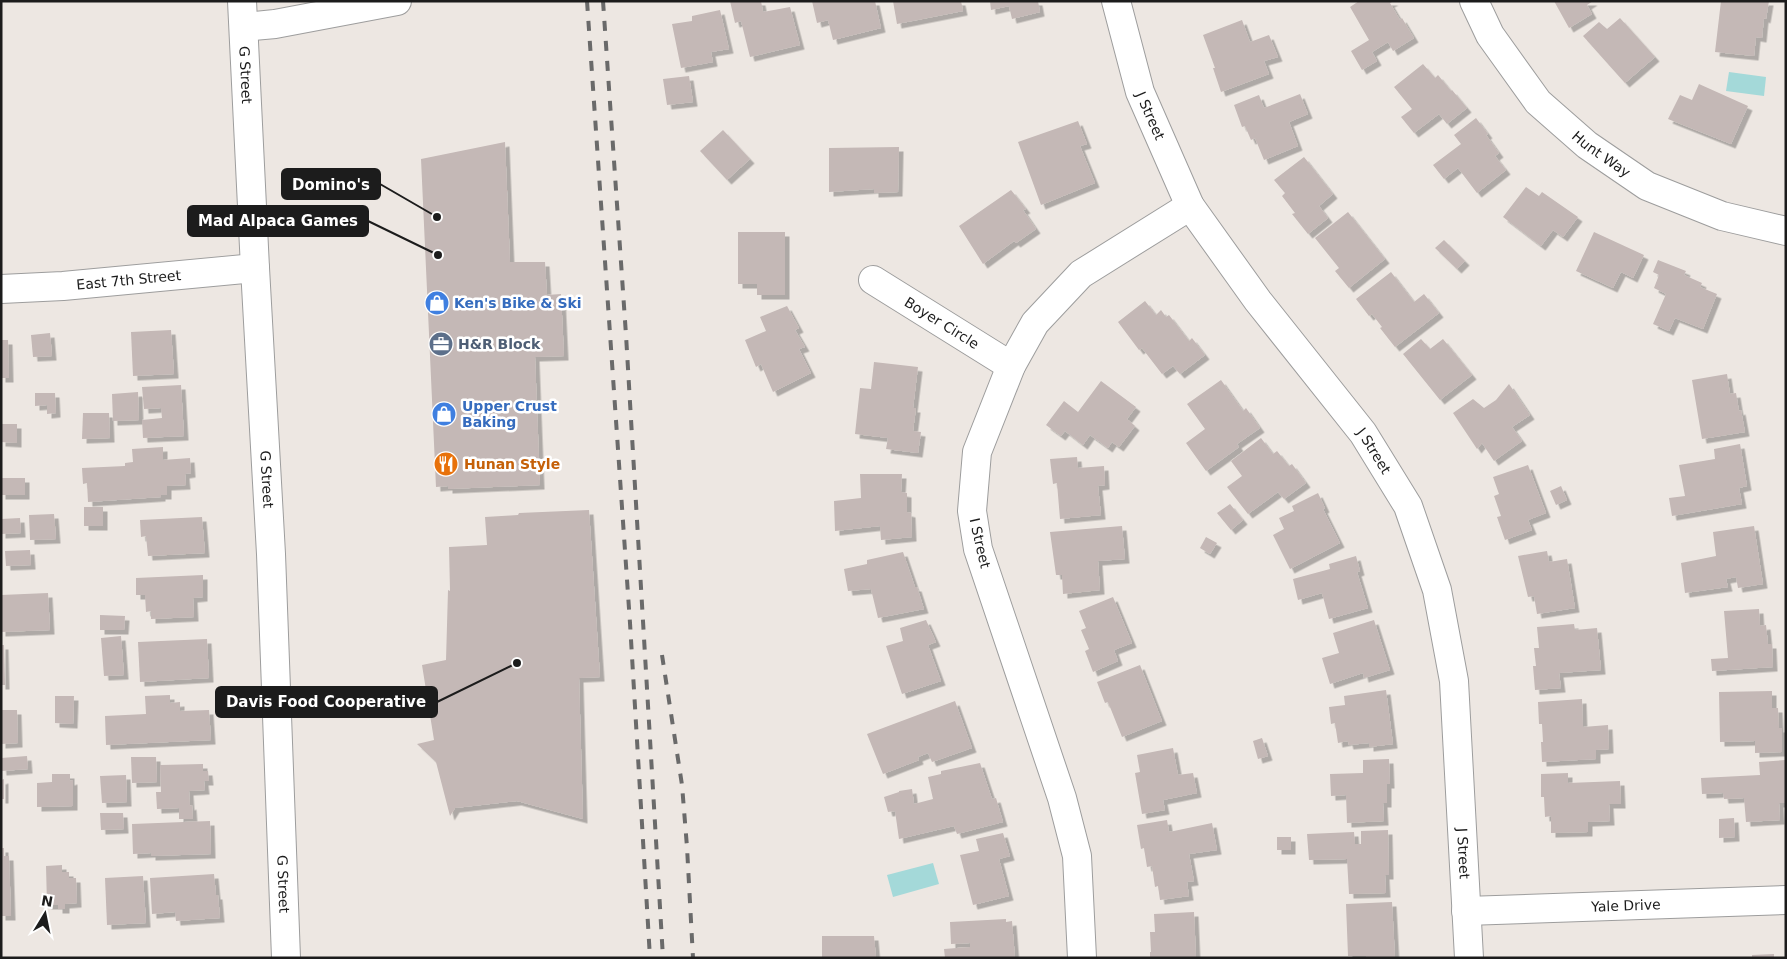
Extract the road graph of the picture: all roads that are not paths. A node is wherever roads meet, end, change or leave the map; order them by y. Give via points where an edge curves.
1 (397, 1) edge
2 (1116, 1) edge
3 (1474, 1) edge
4 (243, 14) edge
5 (1190, 206) junction
6 (1786, 231) edge
7 (255, 268) junction
8 (873, 280) dead end
9 (1, 289) edge
10 (1011, 366) junction
11 (1786, 900) edge
12 (1466, 911) junction
13 (286, 958) edge
14 (1082, 958) edge
15 (1469, 958) edge

1 - 4 street via 275,24
2 - 5 street, J Street via 1140,92
3 - 6 street, Hunt Way via 1490,35 1538,102 1587,145 1647,186 1722,216
4 - 7 street, G Street
5 - 10 street, I Street via 1082,274 1035,323
5 - 12 street, J Street via 1258,301 1363,433 1408,506 1437,590 1454,681
7 - 9 street, East 7th Street
7 - 13 street, G Street via 271,554
8 - 10 street, Boyer Circle
10 - 14 street, I Street via 977,452 972,511 978,549 1062,798 1077,856
11 - 12 street, Yale Drive
12 - 15 street, J Street

